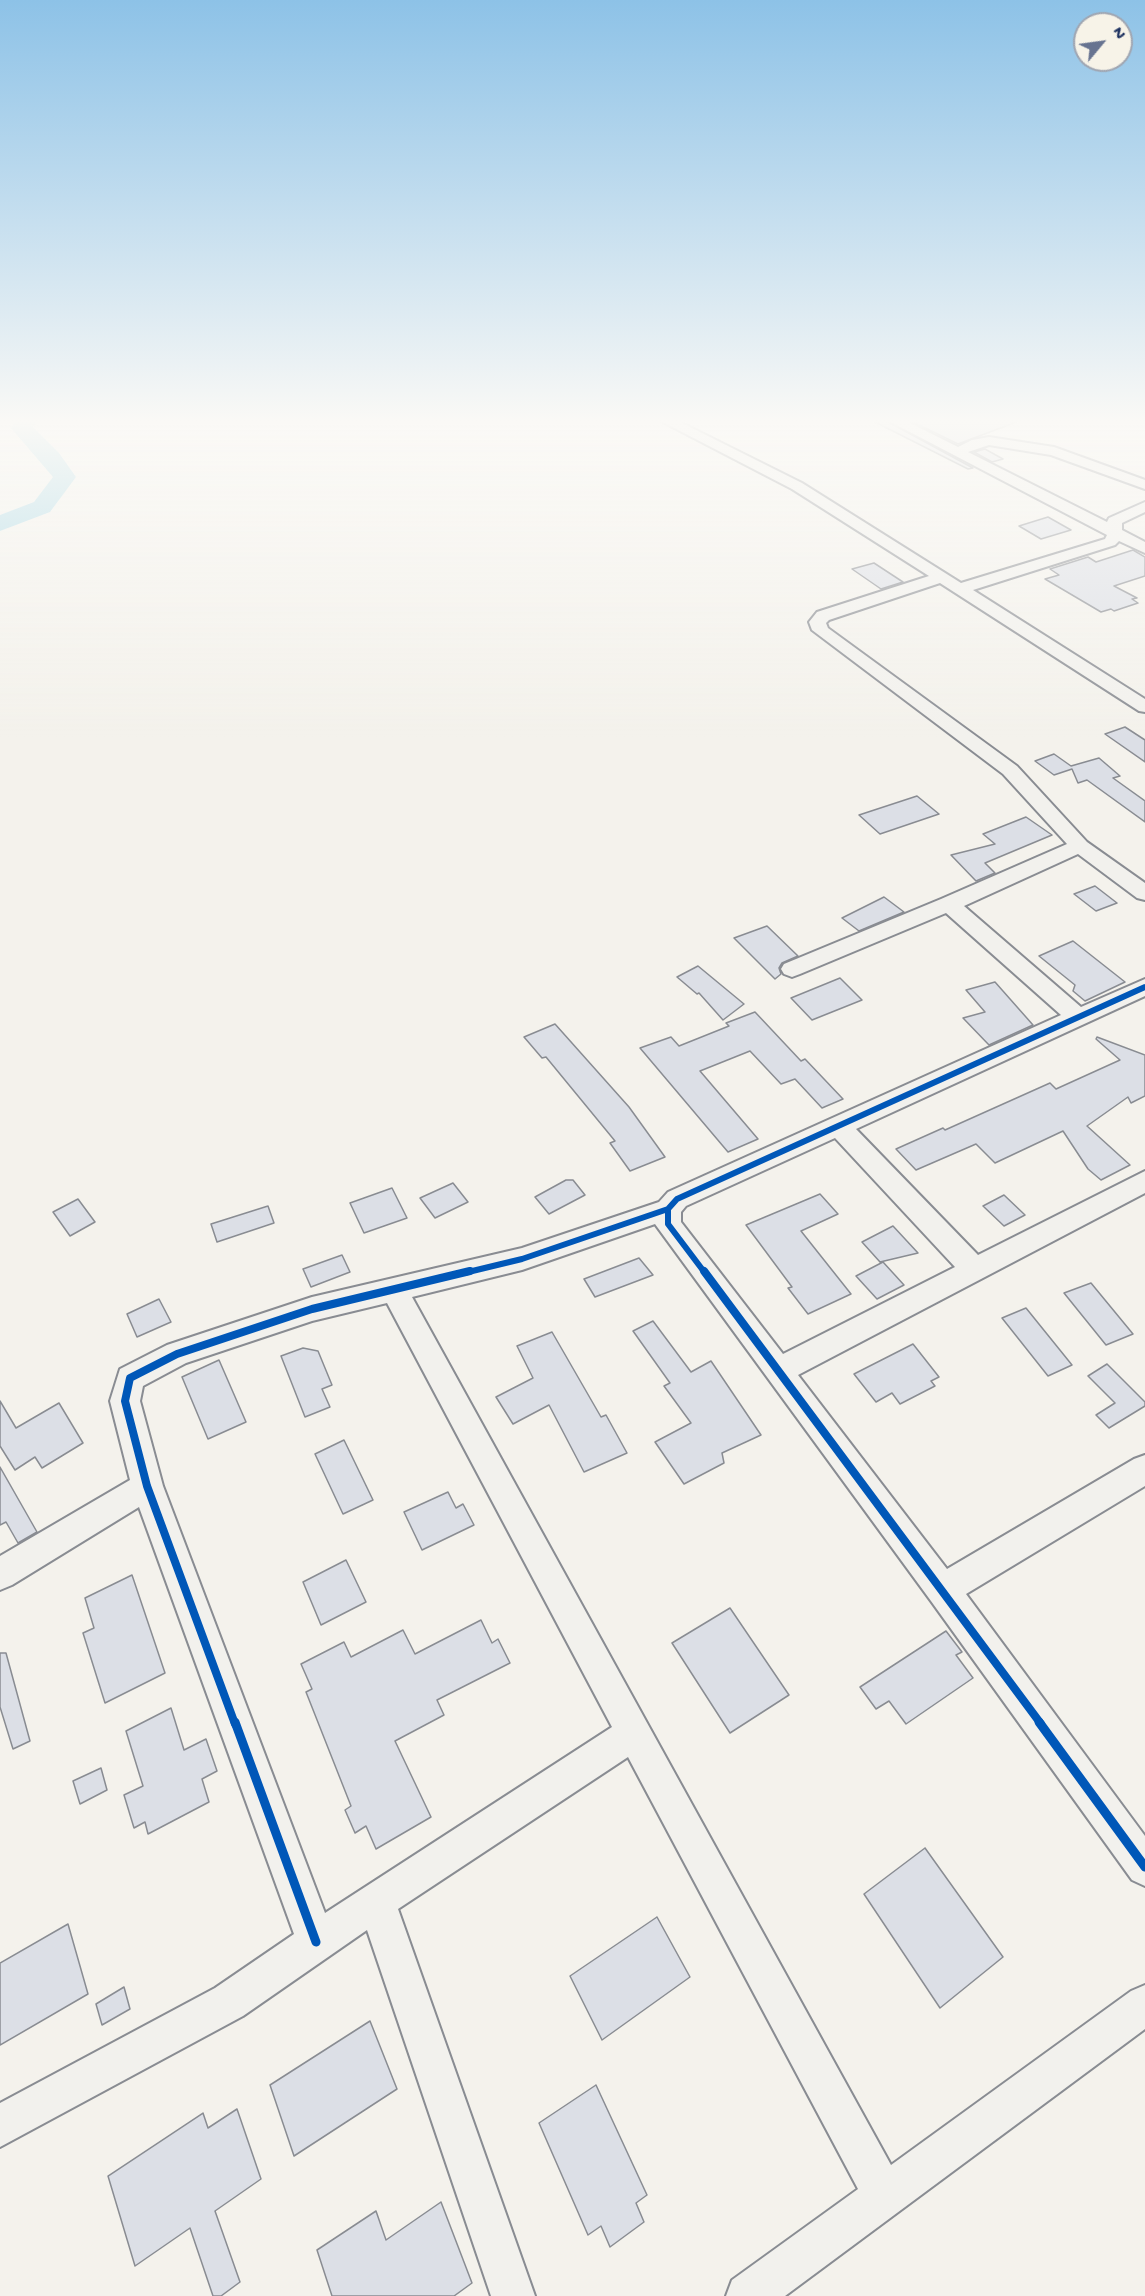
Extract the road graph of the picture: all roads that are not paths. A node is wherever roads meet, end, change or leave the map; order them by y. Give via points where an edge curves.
1 (860, 525) edge
2 (1099, 525) edge
3 (1114, 525) edge
4 (1114, 533) junction
5 (1145, 548) edge
6 (944, 577) junction
7 (961, 588) junction
8 (1145, 707) edge
9 (1080, 846) junction
10 (1145, 892) edge
11 (949, 904) junction
12 (792, 969) dead end
13 (1145, 987) edge
14 (1078, 1017) junction
15 (838, 1126) junction
16 (1145, 1181) edge
17 (668, 1209) junction
18 (974, 1269) junction
19 (394, 1290) junction
20 (780, 1370) junction
21 (1143, 1474) edge
22 (147, 1486) junction
23 (0, 1574) edge
24 (943, 1590) junction
25 (634, 1733) junction
26 (1145, 1867) edge
27 (376, 1901) junction
28 (316, 1941) junction
29 (1145, 2005) edge
30 (0, 2126) edge
31 (885, 2196) junction
32 (513, 2296) edge
33 (748, 2296) edge

1 - 6 street
2 - 4 street
3 - 4 street
4 - 5 street
4 - 7 street via 1110,542
6 - 7 street
6 - 9 street via 823,616 818,622 820,630 1010,770
7 - 8 street
9 - 10 street
9 - 11 street
11 - 12 street
11 - 14 street
13 - 14 street
14 - 15 street
15 - 17 street via 677,1199
15 - 18 street
16 - 18 street
17 - 19 street via 522,1259
17 - 20 street via 668,1224
18 - 20 street
19 - 22 street via 312,1309 177,1354 130,1378 125,1401
19 - 25 street
20 - 24 street
21 - 24 street
22 - 23 street
22 - 28 street
24 - 26 street
25 - 27 street
25 - 31 street
27 - 28 street
27 - 32 street
28 - 30 street via 229,2002
29 - 31 street
31 - 33 street

